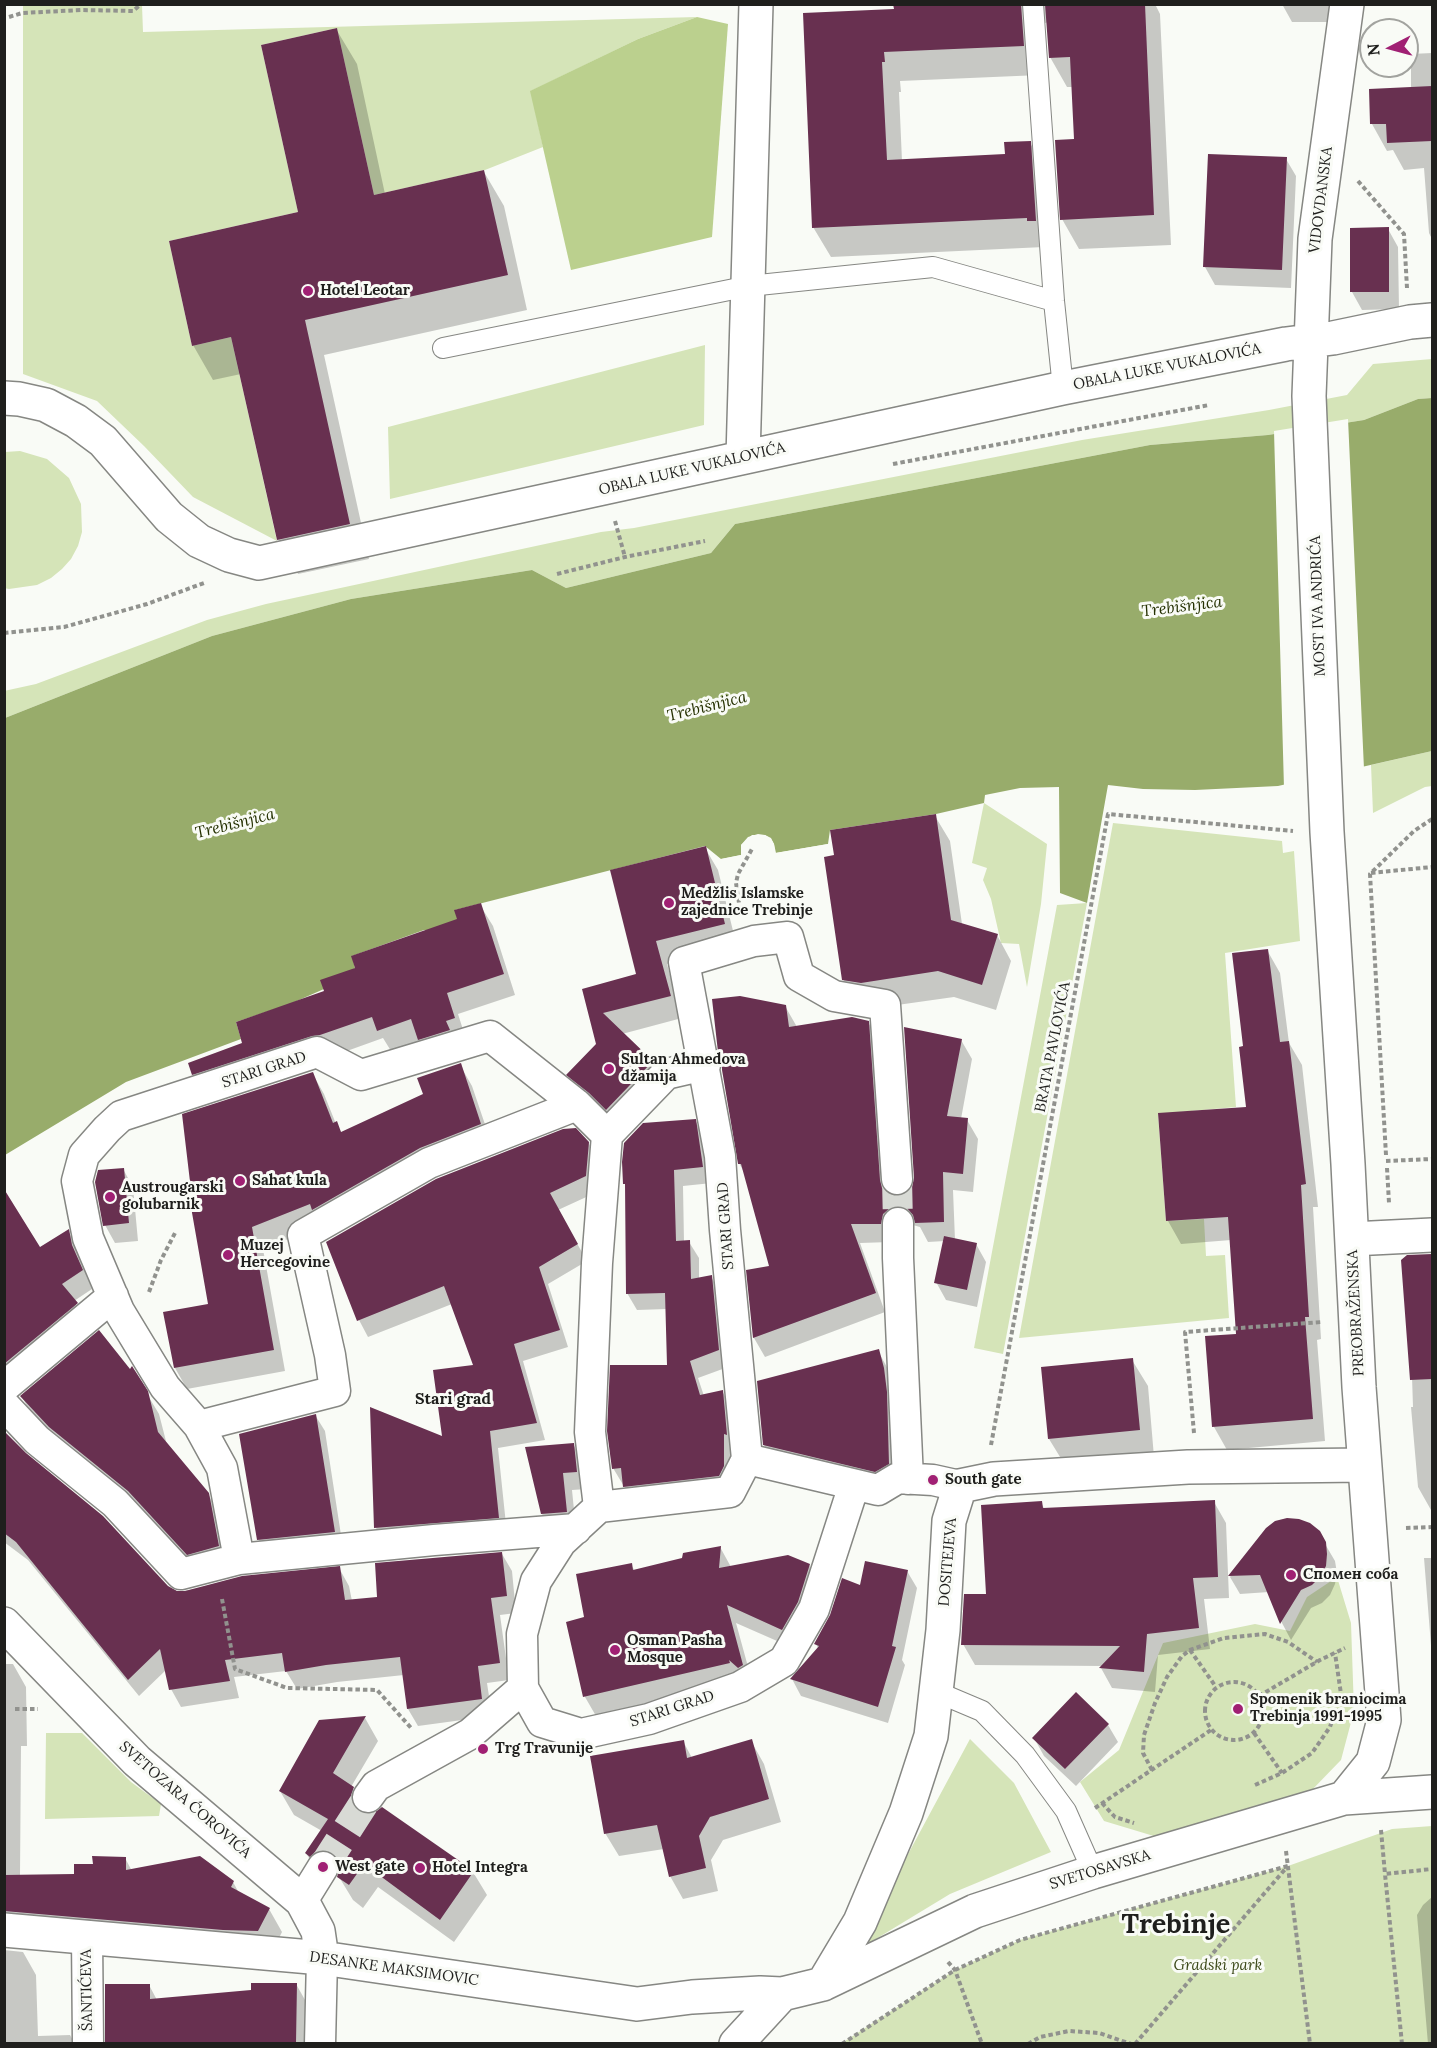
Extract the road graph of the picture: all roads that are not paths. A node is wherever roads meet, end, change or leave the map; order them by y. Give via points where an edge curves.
1 (756, 4) edge
2 (1033, 4) edge
3 (1347, 4) edge
4 (748, 286) junction
5 (1054, 301) junction
6 (1421, 321) edge
7 (1310, 340) junction
8 (443, 348) dead end
9 (1063, 388) junction
10 (1309, 396) joint
11 (4, 398) edge
12 (743, 457) junction
13 (1326, 816) joint
14 (705, 1065) junction
15 (577, 1105) junction
16 (607, 1135) junction
17 (897, 1179) tunnel mouth
18 (898, 1223) tunnel mouth
19 (1432, 1235) edge
20 (1352, 1239) junction
21 (113, 1296) junction
22 (4, 1387) edge
23 (4, 1405) edge
24 (199, 1426) junction
25 (747, 1459) junction
26 (1364, 1465) junction
27 (908, 1479) junction
28 (972, 1484) junction
29 (854, 1485) junction
30 (599, 1507) junction
31 (576, 1529) junction
32 (232, 1561) junction
33 (4, 1624) edge
34 (523, 1688) junction
35 (936, 1692) junction
36 (1432, 1792) edge
37 (368, 1797) tunnel mouth
38 (1344, 1798) junction
39 (323, 1868) tunnel mouth
40 (1093, 1872) junction
41 (302, 1901) junction
42 (4, 1930) edge
43 (87, 1936) junction
44 (322, 1958) junction
45 (823, 1984) junction
46 (782, 1994) junction
47 (88, 2043) edge
48 (320, 2043) edge
49 (736, 2043) edge

1 - 4 street
2 - 5 lane
3 - 7 street, VIDOVDANSKA via 1315,239
4 - 5 lane via 933,267
4 - 8 lane
4 - 12 street
5 - 9 lane
6 - 7 street, OBALA LUKE VUKALOVIĆA
7 - 9 street, OBALA LUKE VUKALOVIĆA
7 - 10 street, VIDOVDANSKA
9 - 12 street, OBALA LUKE VUKALOVIĆA
10 - 13 street, MOST IVA ANDRIĆA
11 - 12 street, OBALA LUKE VUKALOVIĆA via 46,405 76,420 103,441 169,517 199,541 259,563
13 - 20 street, PREOBRAŽENSKA
14 - 16 street via 666,1074
14 - 17 street, STARI GRAD via 684,962 754,940 788,937 799,976 834,996 885,1005
14 - 25 street, STARI GRAD via 720,1156
15 - 16 street, STARI GRAD
15 - 21 street, STARI GRAD via 490,1036 361,1075 317,1052 121,1116 84,1155 77,1181 88,1238
15 - 24 street via 429,1163 303,1235 335,1391
16 - 30 street via 590,1432
18 - 27 street
19 - 20 street
20 - 26 street, PREOBRAŽENSKA
21 - 22 street
21 - 24 street, STARI GRAD via 165,1387
23 - 32 street via 37,1440 115,1503 181,1574
24 - 32 street, STARI GRAD via 222,1468
25 - 29 street
25 - 30 street via 730,1492
26 - 28 street via 1198,1467
26 - 38 street, PREOBRAŽENSKA via 1384,1720 1372,1762
27 - 28 street
27 - 29 street via 898,1478 878,1490
28 - 35 street, DOSITEJEVA via 949,1521
29 - 34 street, STARI GRAD via 814,1609 784,1661 740,1687 649,1719 581,1734 542,1722
30 - 31 street, STARI GRAD
31 - 32 street
31 - 34 street, STARI GRAD via 561,1542 536,1581 522,1634
33 - 41 street, SVETOZARA ĆOROVIĆA via 136,1761
34 - 37 street via 470,1734 376,1786
35 - 40 lane via 982,1711 1025,1755 1066,1811
35 - 45 street, DOSITEJEVA via 931,1736 906,1814 860,1922
36 - 38 street, SVETOSAVSKA
38 - 40 street, SVETOSAVSKA
39 - 41 street
40 - 45 street, SVETOSAVSKA via 975,1911
41 - 44 street, SVETOZARA ĆOROVIĆA via 318,1930
42 - 43 street, DESANKE MAKSIMOVIC
43 - 44 street, DESANKE MAKSIMOVIC
43 - 47 street, ŠANTIĆEVA
44 - 46 street, DESANKE MAKSIMOVIC via 637,2004 692,1997
44 - 48 street
45 - 46 street, SVETOSAVSKA
46 - 49 street

